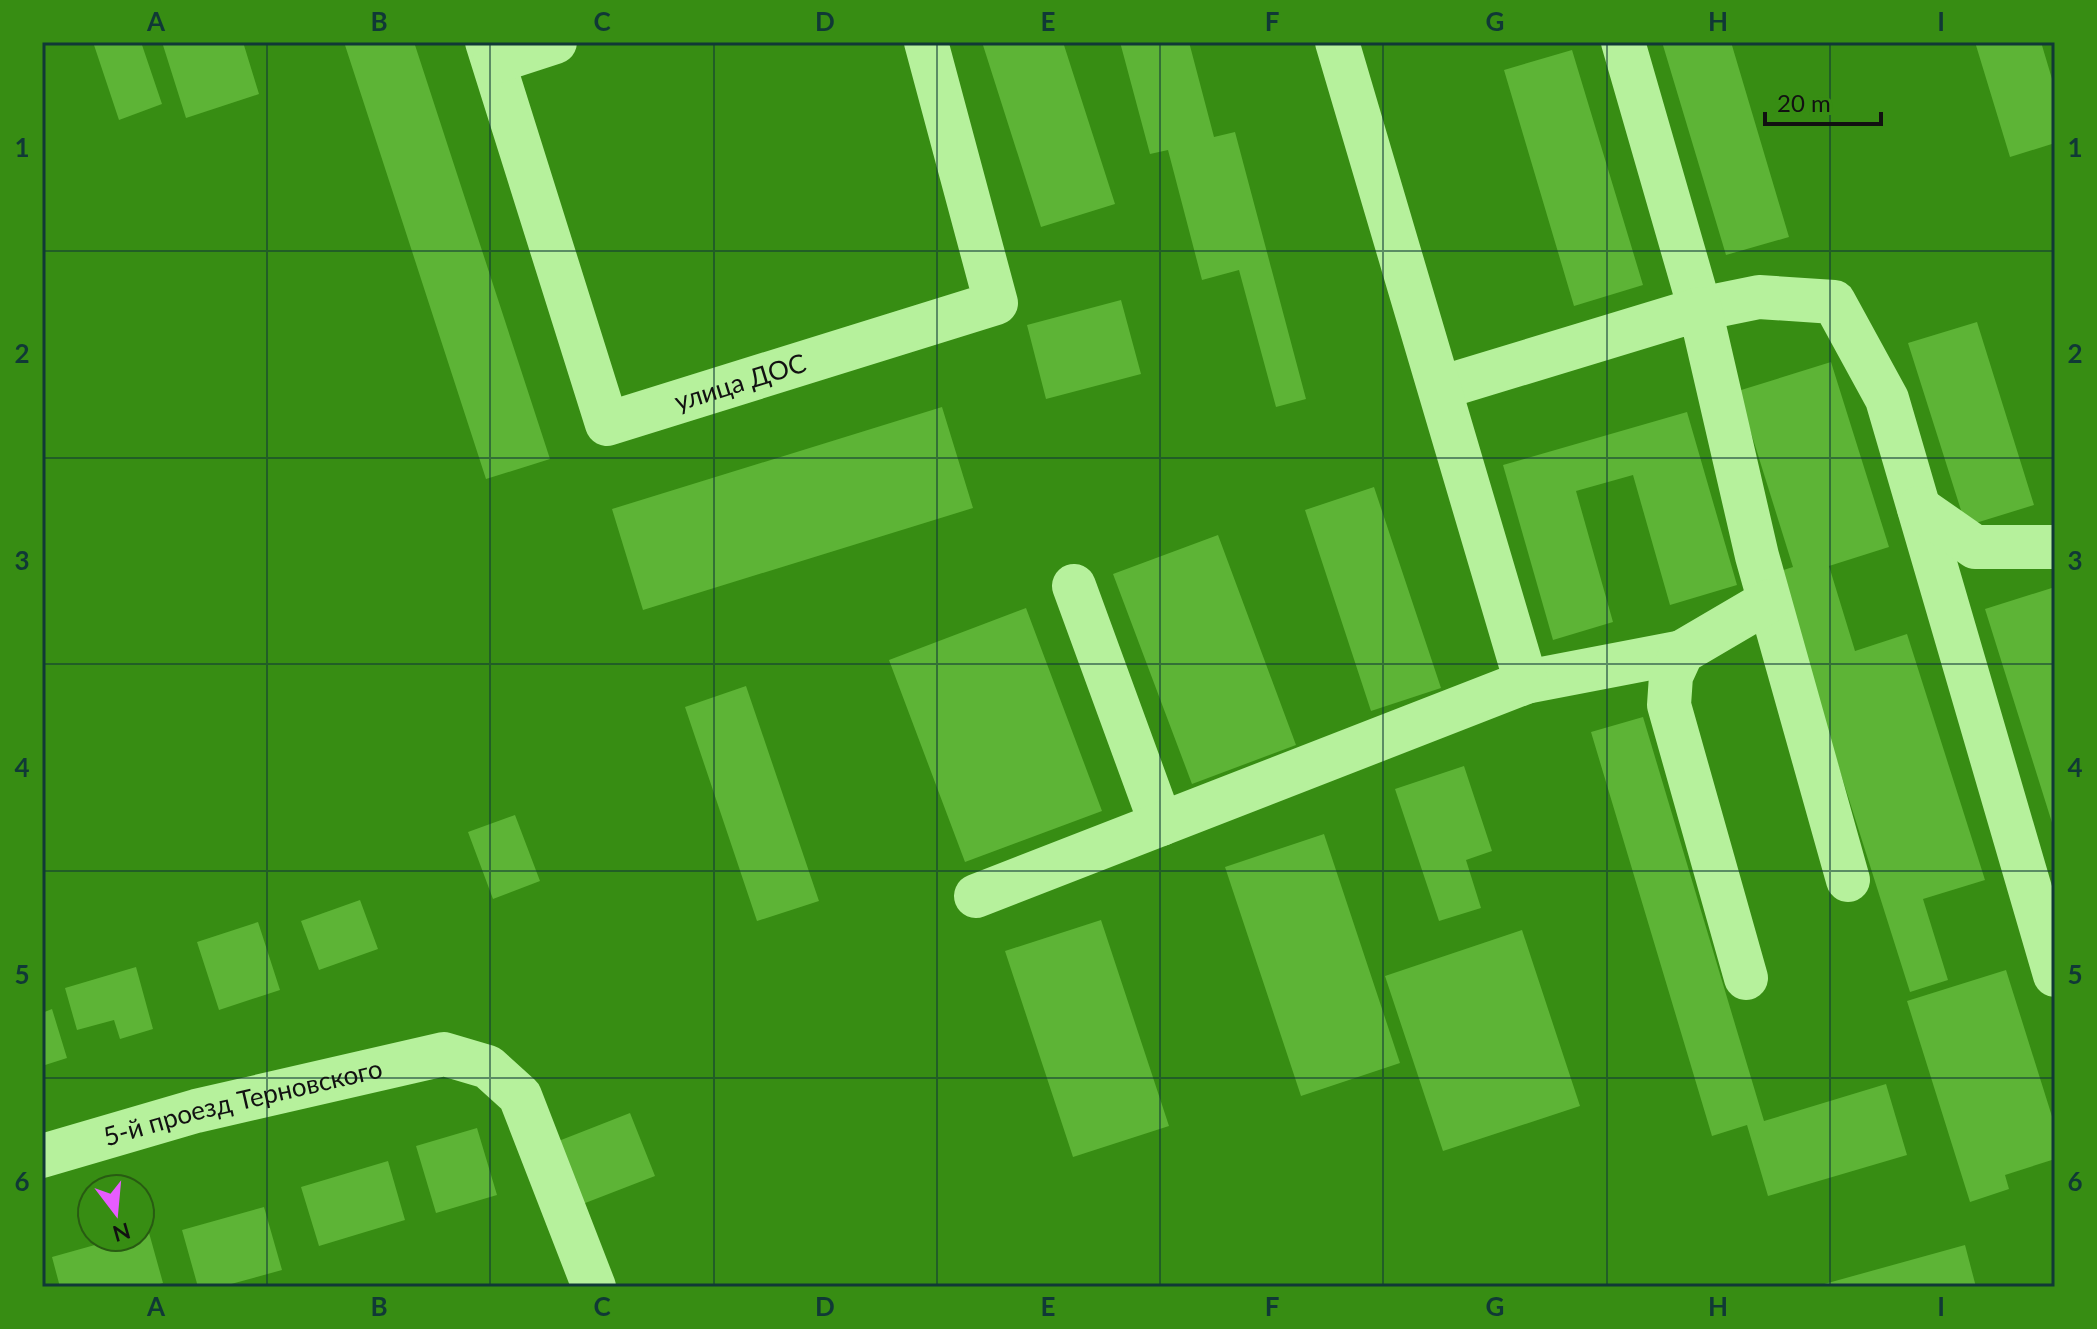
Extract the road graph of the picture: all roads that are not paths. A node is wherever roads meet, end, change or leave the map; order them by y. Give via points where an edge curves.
1 (555, 42) edge
2 (926, 42) edge
3 (1337, 42) edge
4 (1623, 42) edge
5 (490, 52) edge
6 (1700, 309) junction
7 (1440, 388) junction
8 (1919, 508) junction
9 (2055, 547) edge
10 (1074, 586) dead end
11 (1769, 601) junction
12 (1682, 652) junction
13 (1526, 682) junction
14 (1161, 824) junction
15 (1848, 880) dead end
16 (976, 896) dead end
17 (2055, 975) edge
18 (1746, 978) dead end
19 (42, 1156) edge
20 (594, 1287) edge

1 - 5 street
2 - 5 street, улица ДОС via 996,303 607,424
3 - 7 street
4 - 6 street
6 - 7 street
6 - 8 street via 1759,297 1834,302 1887,399
6 - 11 street
7 - 13 street
8 - 9 street via 1975,547
8 - 17 street
10 - 14 street
11 - 12 street
11 - 15 street
12 - 13 street
12 - 18 street via 1671,676 1669,705
13 - 14 street
14 - 16 street
19 - 20 street, 5-й проезд Терновского via 196,1111 444,1054 488,1067 520,1096

